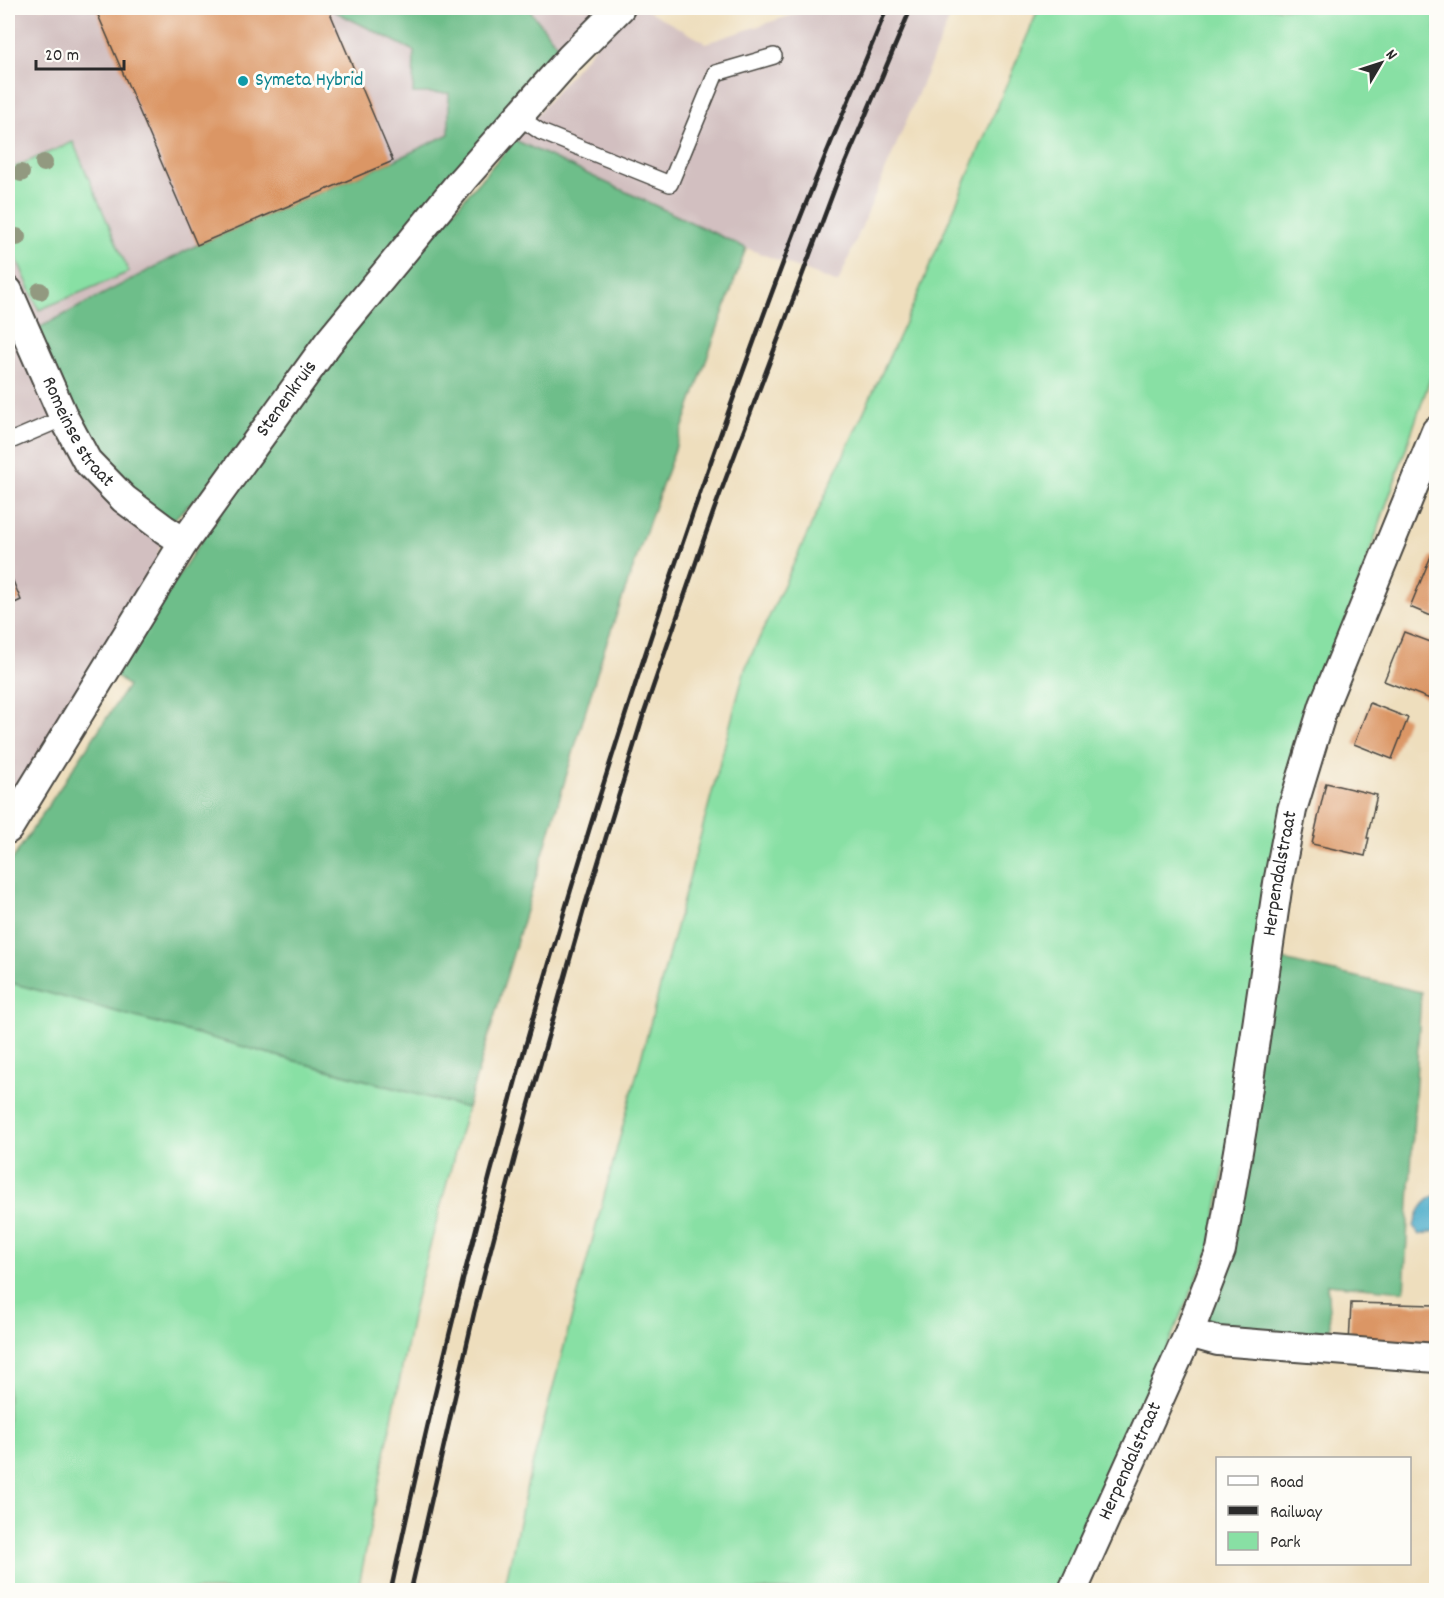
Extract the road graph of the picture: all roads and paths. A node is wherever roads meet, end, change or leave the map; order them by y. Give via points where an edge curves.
1 (620, 8) edge
2 (774, 56) dead end
3 (519, 117) junction
4 (8, 291) edge
5 (64, 418) junction
6 (1437, 431) edge
7 (8, 442) edge
8 (184, 542) junction
9 (8, 829) edge
10 (1189, 1333) junction
11 (1437, 1358) edge
12 (1073, 1590) edge

1 - 3 street, Stenenkruis
2 - 3 lane via 716,73 670,184 541,132
3 - 8 street, Stenenkruis via 328,343
4 - 5 street, Romeinse straat
5 - 7 lane
5 - 8 street, Romeinse straat via 87,461 124,499
6 - 10 street, Herpendalstraat via 1324,705 1292,810 1221,1250
8 - 9 street, Stenenkruis
10 - 11 street via 1218,1341
10 - 12 street, Herpendalstraat

